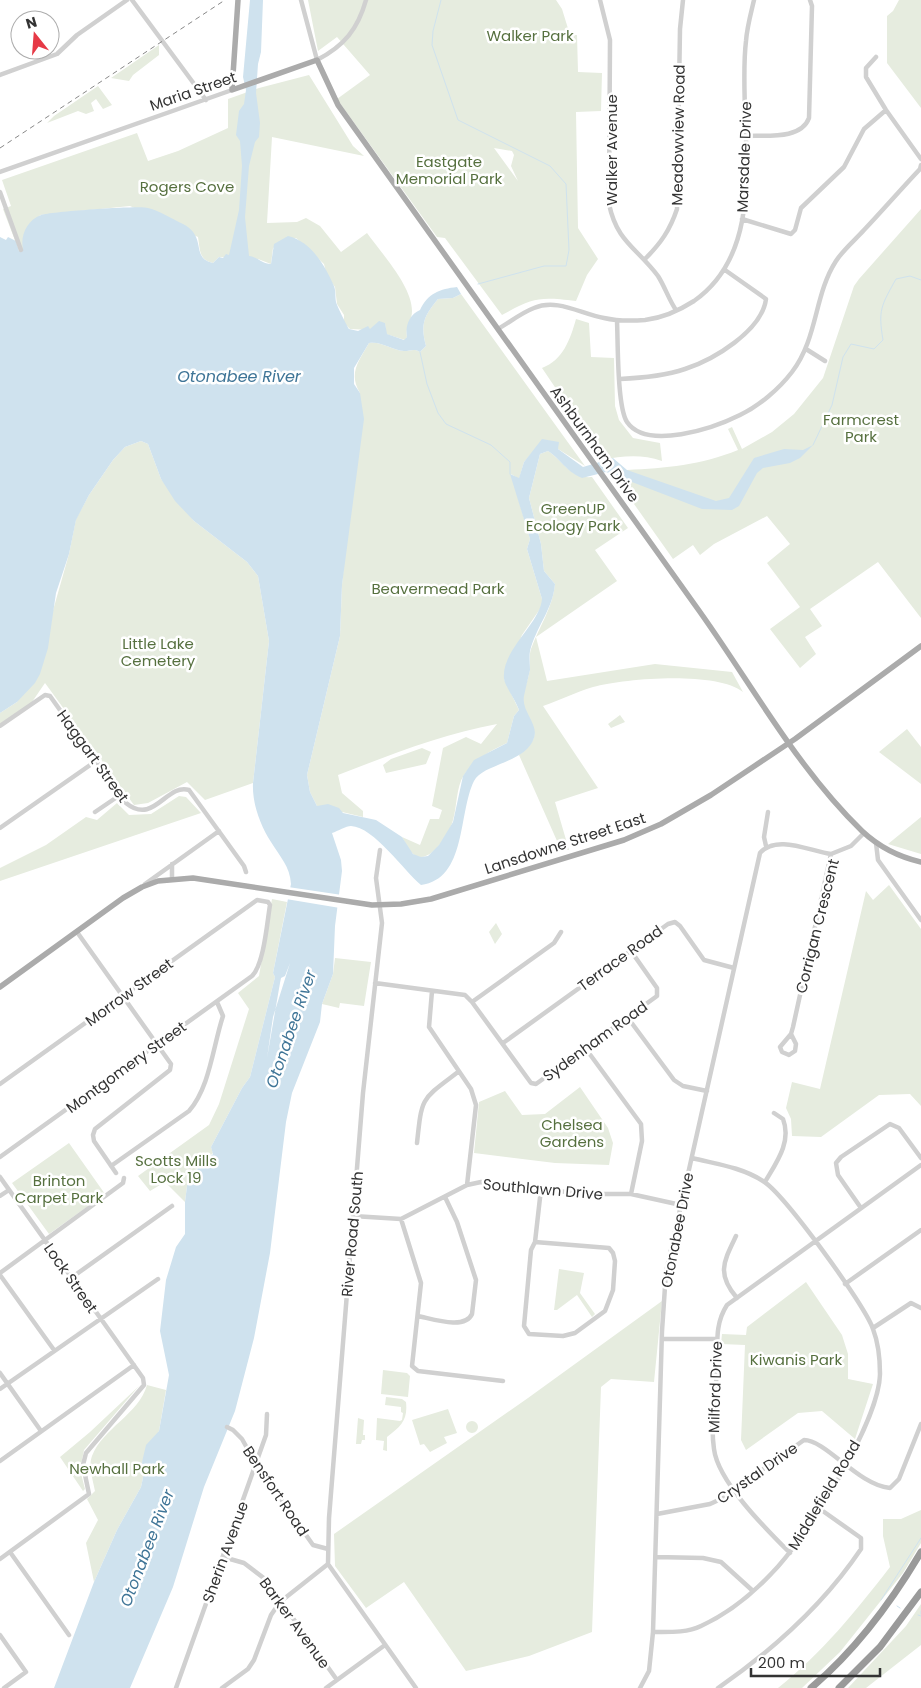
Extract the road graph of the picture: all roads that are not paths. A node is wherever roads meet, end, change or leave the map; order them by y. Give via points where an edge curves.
1 (127, 0) edge
2 (132, 0) edge
3 (238, 0) edge
4 (301, 0) edge
5 (366, 0) edge
6 (600, 0) edge
7 (683, 0) edge
8 (754, 0) edge
9 (810, 0) edge
10 (876, 57) dead end
11 (317, 60) junction
12 (0, 75) edge
13 (232, 90) junction
14 (206, 100) junction
15 (886, 110) junction
16 (746, 136) junction
17 (921, 160) edge
18 (921, 165) edge
19 (0, 172) edge
20 (0, 192) edge
21 (742, 220) junction
22 (21, 250) dead end
23 (645, 259) junction
24 (725, 270) junction
25 (676, 310) junction
26 (617, 321) junction
27 (498, 329) junction
28 (806, 349) junction
29 (825, 361) dead end
30 (620, 380) junction
31 (921, 646) edge
32 (0, 726) edge
33 (788, 743) junction
34 (96, 761) junction
35 (120, 795) junction
36 (95, 812) dead end
37 (768, 812) dead end
38 (0, 828) edge
39 (219, 831) junction
40 (864, 833) junction
41 (876, 843) junction
42 (766, 846) junction
43 (380, 850) dead end
44 (832, 854) junction
45 (921, 862) edge
46 (172, 864) junction
47 (246, 872) dead end
48 (172, 878) junction
49 (142, 887) junction
50 (257, 900) joint
51 (379, 906) junction
52 (921, 920) edge
53 (78, 932) junction
54 (561, 932) dead end
55 (631, 951) junction
56 (734, 968) junction
57 (376, 984) junction
58 (0, 987) edge
59 (432, 991) junction
60 (123, 996) junction
61 (217, 1002) junction
62 (472, 1002) junction
63 (628, 1018) junction
64 (791, 1034) junction
65 (503, 1043) junction
66 (158, 1044) junction
67 (586, 1049) junction
68 (458, 1072) junction
69 (0, 1084) edge
70 (707, 1091) junction
71 (774, 1113) dead end
72 (417, 1143) dead end
73 (0, 1157) edge
74 (692, 1158) junction
75 (921, 1158) edge
76 (921, 1164) edge
77 (111, 1166) junction
78 (116, 1173) dead end
79 (0, 1178) edge
80 (124, 1178) dead end
81 (765, 1182) junction
82 (467, 1185) junction
83 (541, 1189) junction
84 (9, 1190) junction
85 (631, 1194) junction
86 (0, 1196) edge
87 (445, 1197) junction
88 (681, 1205) junction
89 (172, 1206) dead end
90 (861, 1208) junction
91 (353, 1216) junction
92 (401, 1219) junction
93 (921, 1230) edge
94 (736, 1236) dead end
95 (45, 1241) junction
96 (535, 1242) junction
97 (815, 1242) junction
98 (0, 1274) edge
99 (72, 1278) junction
100 (158, 1279) dead end
101 (845, 1284) junction
102 (737, 1298) junction
103 (921, 1308) edge
104 (418, 1316) junction
105 (100, 1318) junction
106 (873, 1328) junction
107 (662, 1338) junction
108 (716, 1339) junction
109 (54, 1350) junction
110 (134, 1365) junction
111 (0, 1373) edge
112 (503, 1381) dead end
113 (7, 1384) junction
114 (0, 1389) edge
115 (267, 1414) dead end
116 (921, 1424) edge
117 (227, 1427) dead end
118 (41, 1432) junction
119 (0, 1461) edge
120 (256, 1464) junction
121 (845, 1466) junction
122 (734, 1490) junction
123 (820, 1509) junction
124 (657, 1514) junction
125 (328, 1549) junction
126 (10, 1552) junction
127 (921, 1552) edge
128 (790, 1553) junction
129 (223, 1557) junction
130 (656, 1557) junction
131 (0, 1559) edge
132 (328, 1564) junction
133 (753, 1591) junction
134 (921, 1592) edge
135 (280, 1602) junction
136 (653, 1632) junction
137 (69, 1635) dead end
138 (0, 1636) edge
139 (385, 1645) junction
140 (337, 1680) junction
141 (4, 1688) edge
142 (176, 1688) edge
143 (222, 1688) edge
144 (326, 1688) edge
145 (416, 1688) edge
146 (640, 1688) edge
147 (718, 1688) edge
148 (810, 1688) edge
149 (839, 1688) edge

1 - 12 street via 77,35 58,54
2 - 14 street
3 - 13 main road
4 - 11 street, Ashburnham Drive
5 - 11 street, Maria Street via 349,37 332,53
6 - 23 street, Walker Avenue via 610,40 609,204 613,223 621,238
7 - 23 street, Meadowview Road via 677,209 660,244
8 - 16 street, Marsdale Drive via 746,41
9 - 16 street via 812,24 807,124 795,132
10 - 15 street via 866,68 866,77
11 - 13 main road, Maria Street
11 - 27 main road, Ashburnham Drive via 338,105
13 - 14 street, Maria Street
14 - 19 street, Maria Street
15 - 17 street
15 - 21 street via 864,129 844,167 801,208 791,234
16 - 21 street, Marsdale Drive
18 - 28 street via 837,259 824,286
20 - 22 street
21 - 24 street, Marsdale Drive
23 - 25 street, Walker Avenue
24 - 25 street, Marsdale Drive via 702,295
24 - 30 street via 766,300 756,323 718,355 685,369
25 - 26 street, Marsdale Drive via 646,320
26 - 27 street, Marsdale Drive via 549,305 535,307
26 - 30 street
27 - 33 main road, Ashburnham Drive via 724,645
28 - 29 street
28 - 30 street via 792,372 766,398 740,415 682,434 644,435 634,430 626,420
31 - 33 main road, Lansdowne Street East
32 - 34 street, Haggart Street via 45,695 50,696
33 - 40 main road, Ashburnham Drive
33 - 51 main road, Lansdowne Street East via 710,796 645,832 431,899
34 - 35 street, Haggart Street
34 - 38 street
35 - 36 street
35 - 39 street, Haggart Street via 130,806 144,810 185,789 193,794
37 - 42 street
39 - 46 street
39 - 47 street, Haggart Street
40 - 41 main road, Ashburnham Drive
40 - 44 street, Corrigan Crescent via 851,846
41 - 45 main road, Ashburnham Drive
41 - 52 street via 878,860
42 - 44 street via 778,844
42 - 56 street, Otonabee Drive via 760,853
43 - 51 street, River Road South via 376,878
44 - 64 street, Corrigan Crescent
46 - 48 street
46 - 49 street
48 - 49 main road, Lansdowne Street East
48 - 51 main road, Lansdowne Street East via 193,878
49 - 53 main road, Lansdowne Street East
50 - 60 street, Morrow Street
50 - 61 street, Montgomery Street via 264,900 270,905 257,968 252,976
51 - 57 street, River Road South via 382,923
53 - 58 main road, Lansdowne Street East
53 - 60 street
54 - 62 street via 554,943
55 - 56 street, Terrace Road via 675,922 704,960
55 - 63 street, Sydenham Road via 657,988 657,996
55 - 65 street, Terrace Road
56 - 70 street, Otonabee Drive
57 - 59 street
57 - 91 street, River Road South
59 - 62 street via 465,995
59 - 68 street via 429,1027
60 - 66 street
60 - 69 street, Morrow Street
61 - 66 street, Montgomery Street
61 - 77 street via 223,1016 195,1104
62 - 65 street, Sydenham Road
63 - 67 street, Sydenham Road
63 - 70 street via 674,1080 683,1086
64 - 64 street, Corrigan Crescent via 796,1044 795,1051 788,1055 780,1047
65 - 67 street, Sydenham Road via 528,1079 536,1084
66 - 73 street, Montgomery Street
66 - 77 street via 171,1064 170,1070 95,1129 94,1141
67 - 85 street via 640,1124 642,1141
68 - 72 street via 423,1101
68 - 82 street via 471,1089 476,1105
70 - 74 street, Otonabee Drive
71 - 81 street via 782,1119 786,1138
74 - 81 street, Middlefield Road via 732,1167
74 - 88 street, Otonabee Drive
75 - 90 street via 899,1128 890,1124 841,1157 836,1163 838,1174
76 - 90 street, Milford Drive
77 - 78 street
79 - 84 street, Lock Street
80 - 95 street via 123,1183
81 - 97 street, Middlefield Road via 790,1206
82 - 83 street, Southlawn Drive via 481,1182
82 - 87 street, Southlawn Drive
83 - 85 street, Southlawn Drive via 584,1194
83 - 96 street
84 - 86 street
84 - 95 street, Lock Street
85 - 88 street, Southlawn Drive
87 - 92 street, Southlawn Drive
87 - 104 street via 476,1280 472,1314 463,1322
88 - 107 street, Otonabee Drive via 666,1272
89 - 99 street
90 - 97 street, Milford Drive
91 - 92 street
91 - 125 street, River Road South
92 - 104 street via 420,1283
93 - 101 street
94 - 102 street via 723,1270
95 - 98 street
95 - 99 street, Lock Street
96 - 96 street via 530,1250 524,1326 529,1334 563,1336 575,1333 605,1311 610,1303 613,1253 609,1248
97 - 101 street, Middlefield Road
97 - 102 street, Milford Drive
98 - 109 street
99 - 105 street, Lock Street
100 - 105 street
101 - 106 street, Middlefield Road
102 - 108 street, Milford Drive via 720,1316
103 - 106 street via 911,1303
104 - 112 street via 412,1366 418,1371
105 - 109 street
105 - 110 street, Lock Street
106 - 121 street, Middlefield Road via 879,1362 877,1390 862,1434
107 - 108 street
107 - 124 street, Otonabee Drive
108 - 122 street, Milford Drive via 714,1449
109 - 113 street
110 - 118 street
110 - 126 street, Lock Street via 144,1385 86,1453 83,1465 89,1494
111 - 113 street
113 - 114 street
113 - 118 street
115 - 120 street, Sherin Avenue via 266,1435
116 - 121 street, Crystal Drive via 899,1479 890,1488 879,1487
117 - 120 street, Bensfort Road via 242,1439
118 - 119 street
120 - 125 street, Bensfort Road via 313,1545
120 - 129 street, Sherin Avenue
121 - 122 street, Crystal Drive via 811,1440 804,1440
121 - 123 street, Middlefield Road
122 - 124 street, Crystal Drive via 710,1504
122 - 128 street, Milford Drive
123 - 128 street, Middlefield Road
123 - 147 street via 861,1538 861,1549 810,1612
124 - 130 street, Otonabee Drive
125 - 132 street, River Road South
126 - 131 street
126 - 137 street
127 - 148 highway via 863,1636 840,1663
128 - 133 street, Middlefield Road
129 - 135 street, Barker Avenue via 252,1568
129 - 142 street, Sherin Avenue
130 - 133 street via 703,1558 721,1562
130 - 136 street, Otonabee Drive
132 - 135 street
132 - 139 street
133 - 136 street, Middlefield Road via 700,1627
134 - 149 highway via 880,1647
135 - 140 street, Barker Avenue
135 - 143 street via 271,1615 248,1669
136 - 146 street, Otonabee Drive via 649,1671
138 - 141 street via 26,1672
139 - 140 street
139 - 145 street
140 - 144 street

